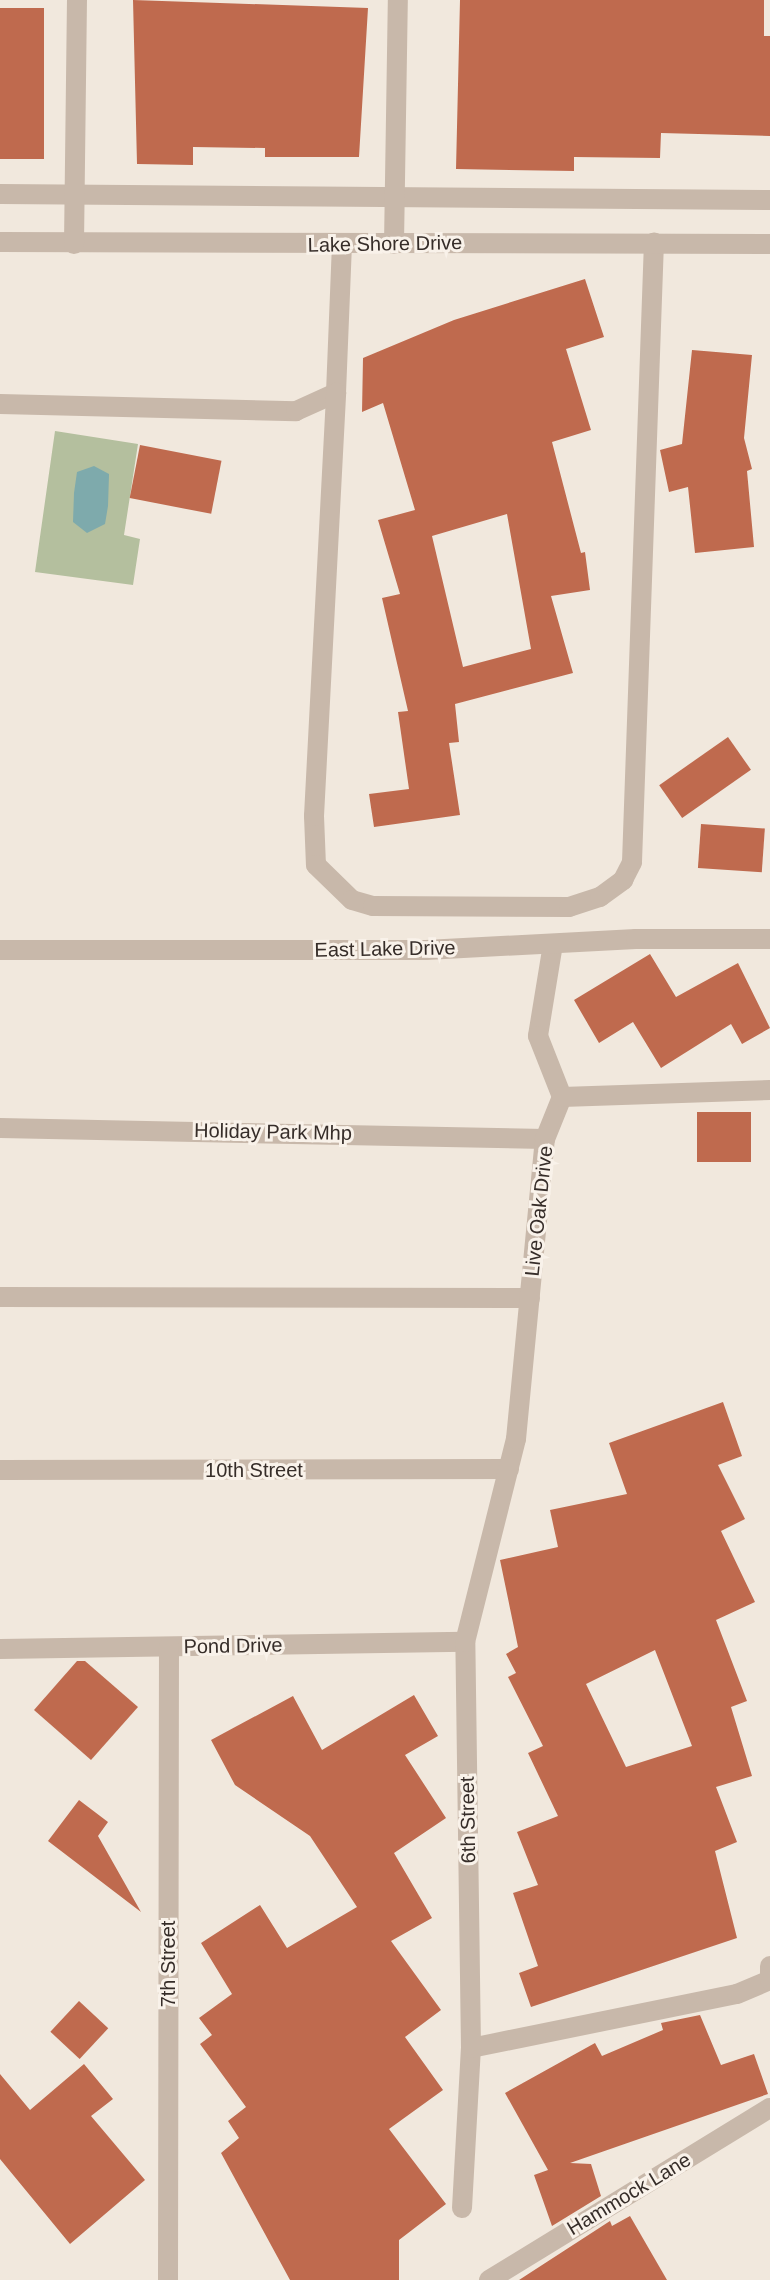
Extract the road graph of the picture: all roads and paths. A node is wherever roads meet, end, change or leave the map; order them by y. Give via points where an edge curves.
1 (77, 0) edge
2 (398, 0) edge
3 (0, 194) edge
4 (74, 195) junction
5 (396, 195) junction
6 (770, 200) edge
7 (0, 242) edge
8 (654, 242) junction
9 (74, 244) junction
10 (394, 244) junction
11 (770, 244) edge
12 (342, 245) junction
13 (336, 393) junction
14 (0, 404) edge
15 (770, 939) edge
16 (553, 944) junction
17 (0, 950) edge
18 (770, 1090) edge
19 (562, 1097) junction
20 (0, 1128) edge
21 (545, 1139) junction
22 (0, 1297) edge
23 (530, 1298) junction
24 (516, 1439) joint
25 (509, 1469) junction
26 (0, 1470) edge
27 (465, 1642) junction
28 (169, 1647) junction
29 (0, 1649) edge
30 (770, 1966) edge
31 (471, 2048) junction
32 (770, 2108) edge
33 (462, 2208) dead end
34 (168, 2280) edge
35 (489, 2280) edge

1 - 4 street
2 - 5 street
3 - 4 street
4 - 5 street
4 - 9 street
5 - 6 street
5 - 10 street
7 - 9 street, Lake Shore Drive
8 - 10 street, Lake Shore Drive
8 - 11 street, Lake Shore Drive
8 - 13 street via 632,862 623,880 600,897 569,907 373,906 352,900 316,865 314,816
9 - 12 street, Lake Shore Drive
10 - 12 street, Lake Shore Drive
12 - 13 street
13 - 14 street via 296,411
15 - 16 street, East Lake Drive
16 - 17 street, East Lake Drive via 426,950
16 - 19 street via 538,1036
18 - 19 street
19 - 21 street, Live Oak Drive
20 - 21 street, Holiday Park Mhp
21 - 23 street, Live Oak Drive
22 - 23 street
23 - 24 street, Live Oak Drive
24 - 25 street, 6th Street
25 - 26 street, 10th Street
25 - 27 street, 6th Street
27 - 28 street, Pond Drive
27 - 31 street, 6th Street
28 - 29 street, Pond Drive
28 - 34 street, 7th Street
30 - 31 street via 770,1980 737,1994
31 - 33 street, 6th Street
32 - 35 street, Hammock Lane

